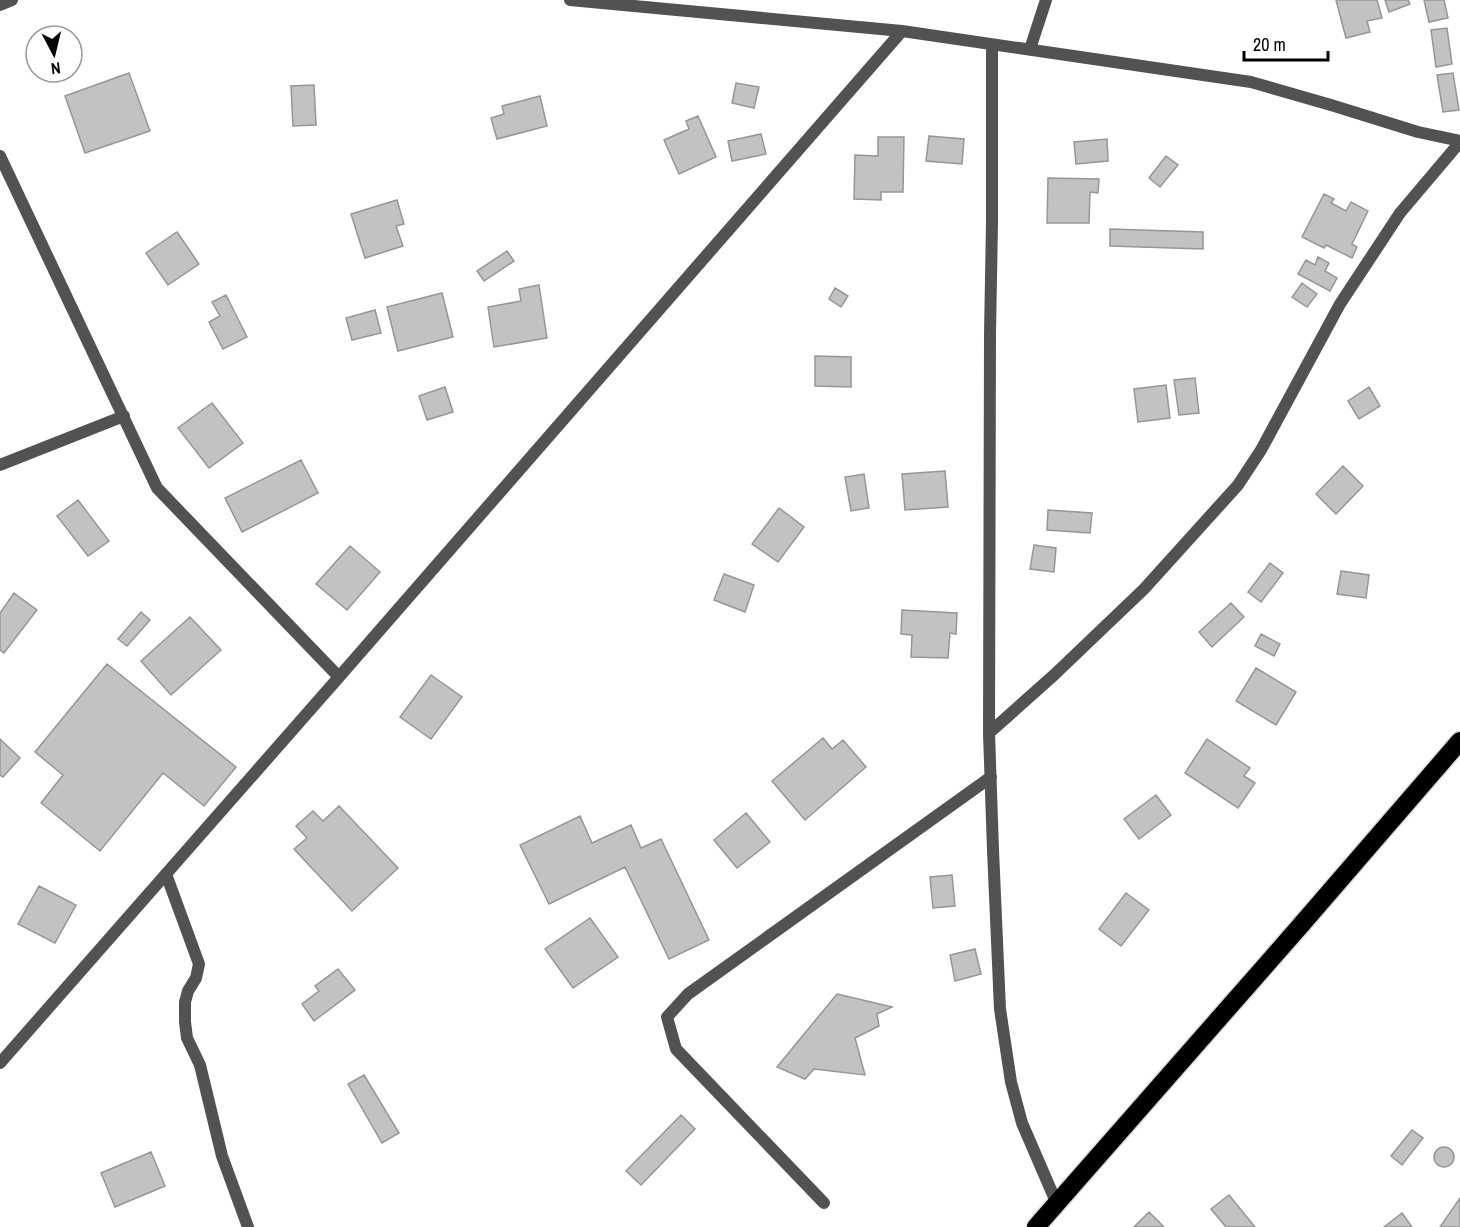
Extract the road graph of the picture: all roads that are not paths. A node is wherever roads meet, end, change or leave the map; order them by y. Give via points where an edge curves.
1 (12, 0) edge
2 (570, 0) edge
3 (1046, 0) edge
4 (0, 5) edge
5 (902, 31) junction
6 (992, 45) junction
7 (1030, 50) junction
8 (1460, 142) edge
9 (0, 156) edge
10 (124, 416) junction
11 (0, 465) edge
12 (339, 677) junction
13 (989, 733) junction
14 (1460, 741) edge
15 (991, 777) junction
16 (166, 874) junction
17 (0, 1063) edge
18 (824, 1203) dead end
19 (1057, 1203) junction
20 (248, 1227) edge
21 (1036, 1227) edge

1 - 4 street
2 - 5 street
3 - 7 street
5 - 6 street
5 - 12 street
6 - 7 street
6 - 13 street
7 - 8 street via 1251,82
8 - 13 street via 1400,213 1340,304 1238,485 1143,590
9 - 10 street
10 - 11 street
10 - 12 street via 158,488
12 - 16 street
13 - 15 street
14 - 19 highway
15 - 18 street via 687,993 667,1017 676,1049
15 - 19 street via 1000,1009 1011,1082 1022,1123
16 - 17 street
16 - 20 street via 199,964 185,1002 187,1038 200,1065 222,1156
19 - 21 highway

